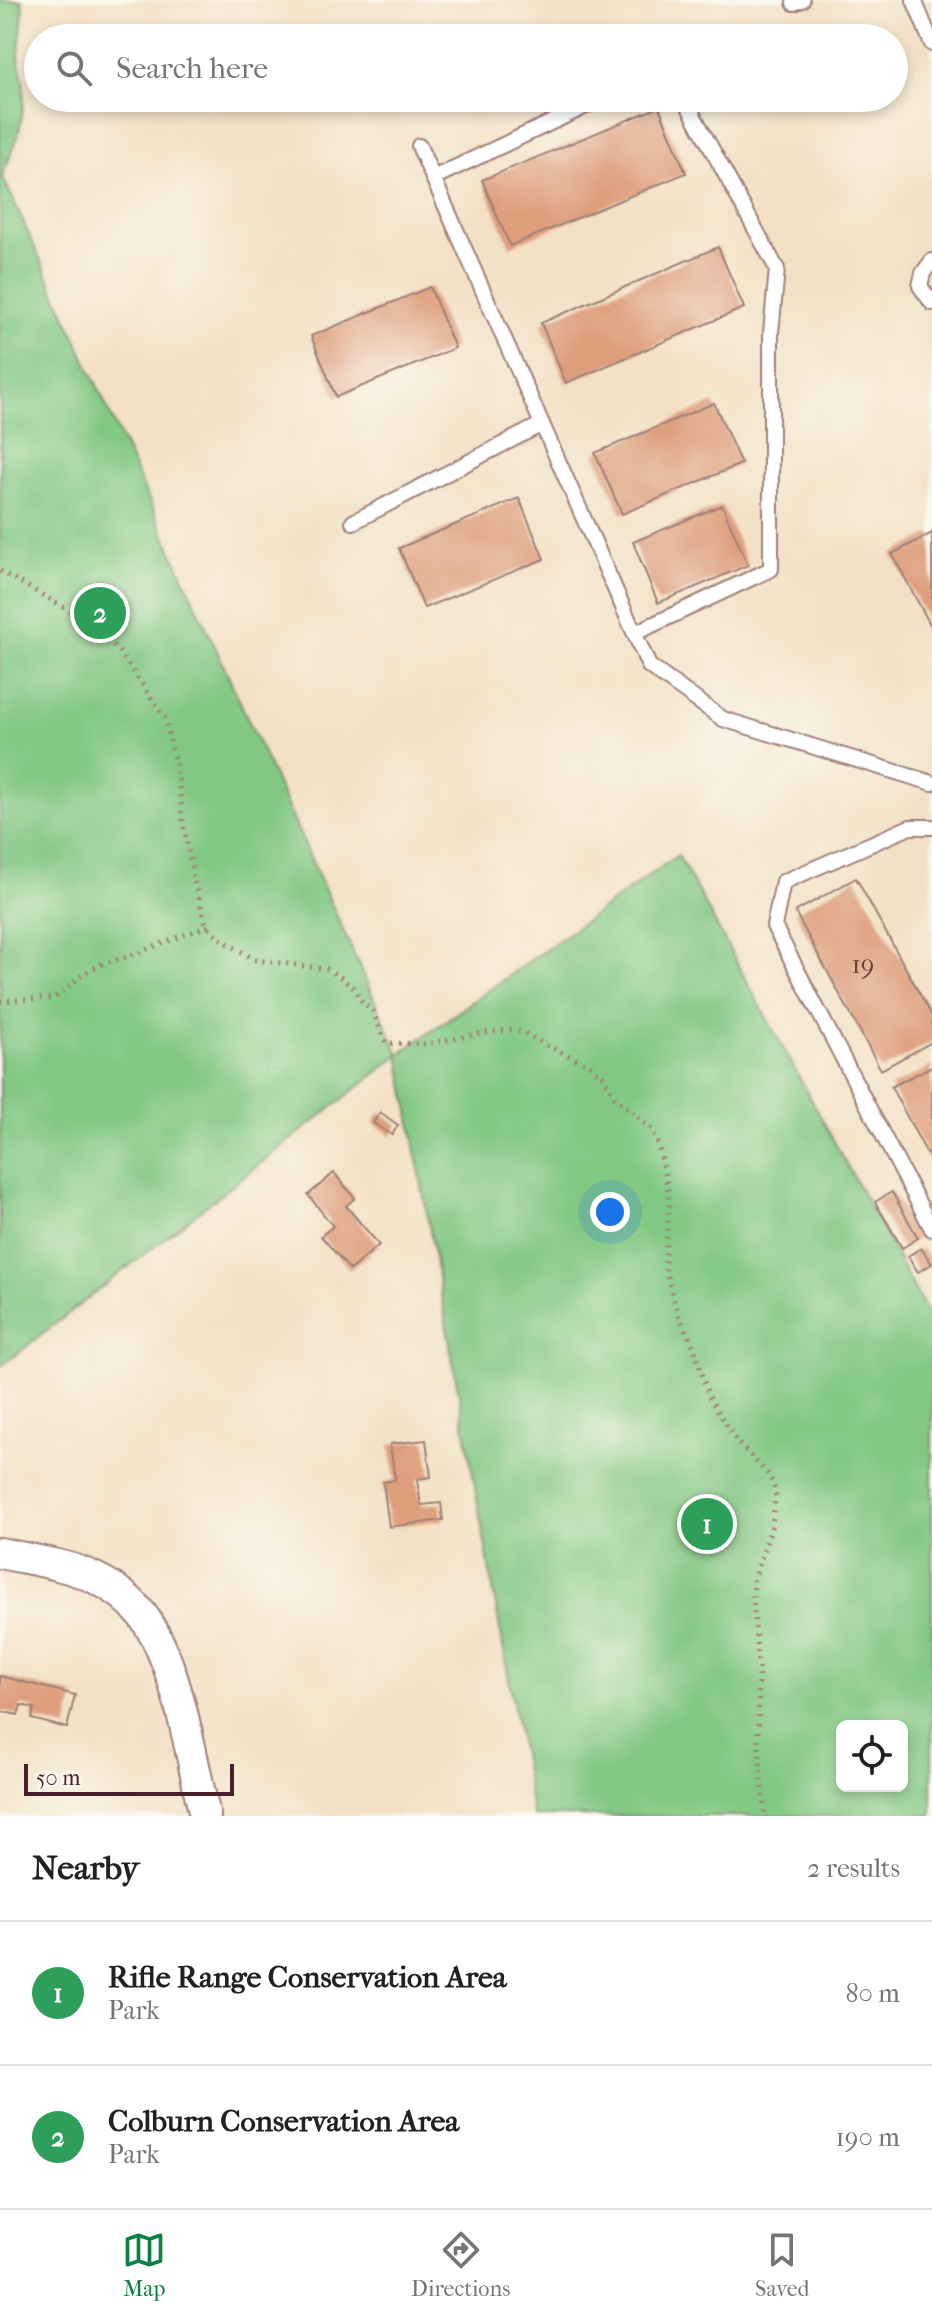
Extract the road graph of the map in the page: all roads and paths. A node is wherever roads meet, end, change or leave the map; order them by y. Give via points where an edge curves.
1 (914, 0) edge
2 (932, 44) edge
3 (573, 112) edge
4 (692, 112) edge
5 (419, 146) dead end
6 (433, 178) junction
7 (932, 261) edge
8 (932, 303) edge
9 (542, 424) junction
10 (353, 522) dead end
11 (0, 571) edge
12 (635, 633) junction
13 (932, 783) edge
14 (932, 827) edge
15 (208, 926) junction
16 (0, 1001) edge
17 (932, 1229) edge
18 (0, 1553) edge
19 (205, 1816) edge
20 (765, 1816) edge

1 - 2 lane
3 - 6 lane
4 - 12 lane via 777,269 771,333 771,569
5 - 6 lane
6 - 9 lane
7 - 8 lane via 920,286
9 - 10 lane
9 - 12 lane
11 - 15 path via 74,613 119,651 154,699 165,718 193,876
12 - 13 lane via 649,666 723,719
14 - 17 lane via 910,827 783,882 774,926
15 - 16 path via 104,963 54,998
15 - 20 path via 256,960 327,969 340,977 373,1011 386,1043 425,1044 523,1032 591,1066 651,1129 667,1183 666,1272 679,1317 708,1395 776,1491 753,1597
18 - 19 street via 95,1578 124,1595 143,1615 169,1669

